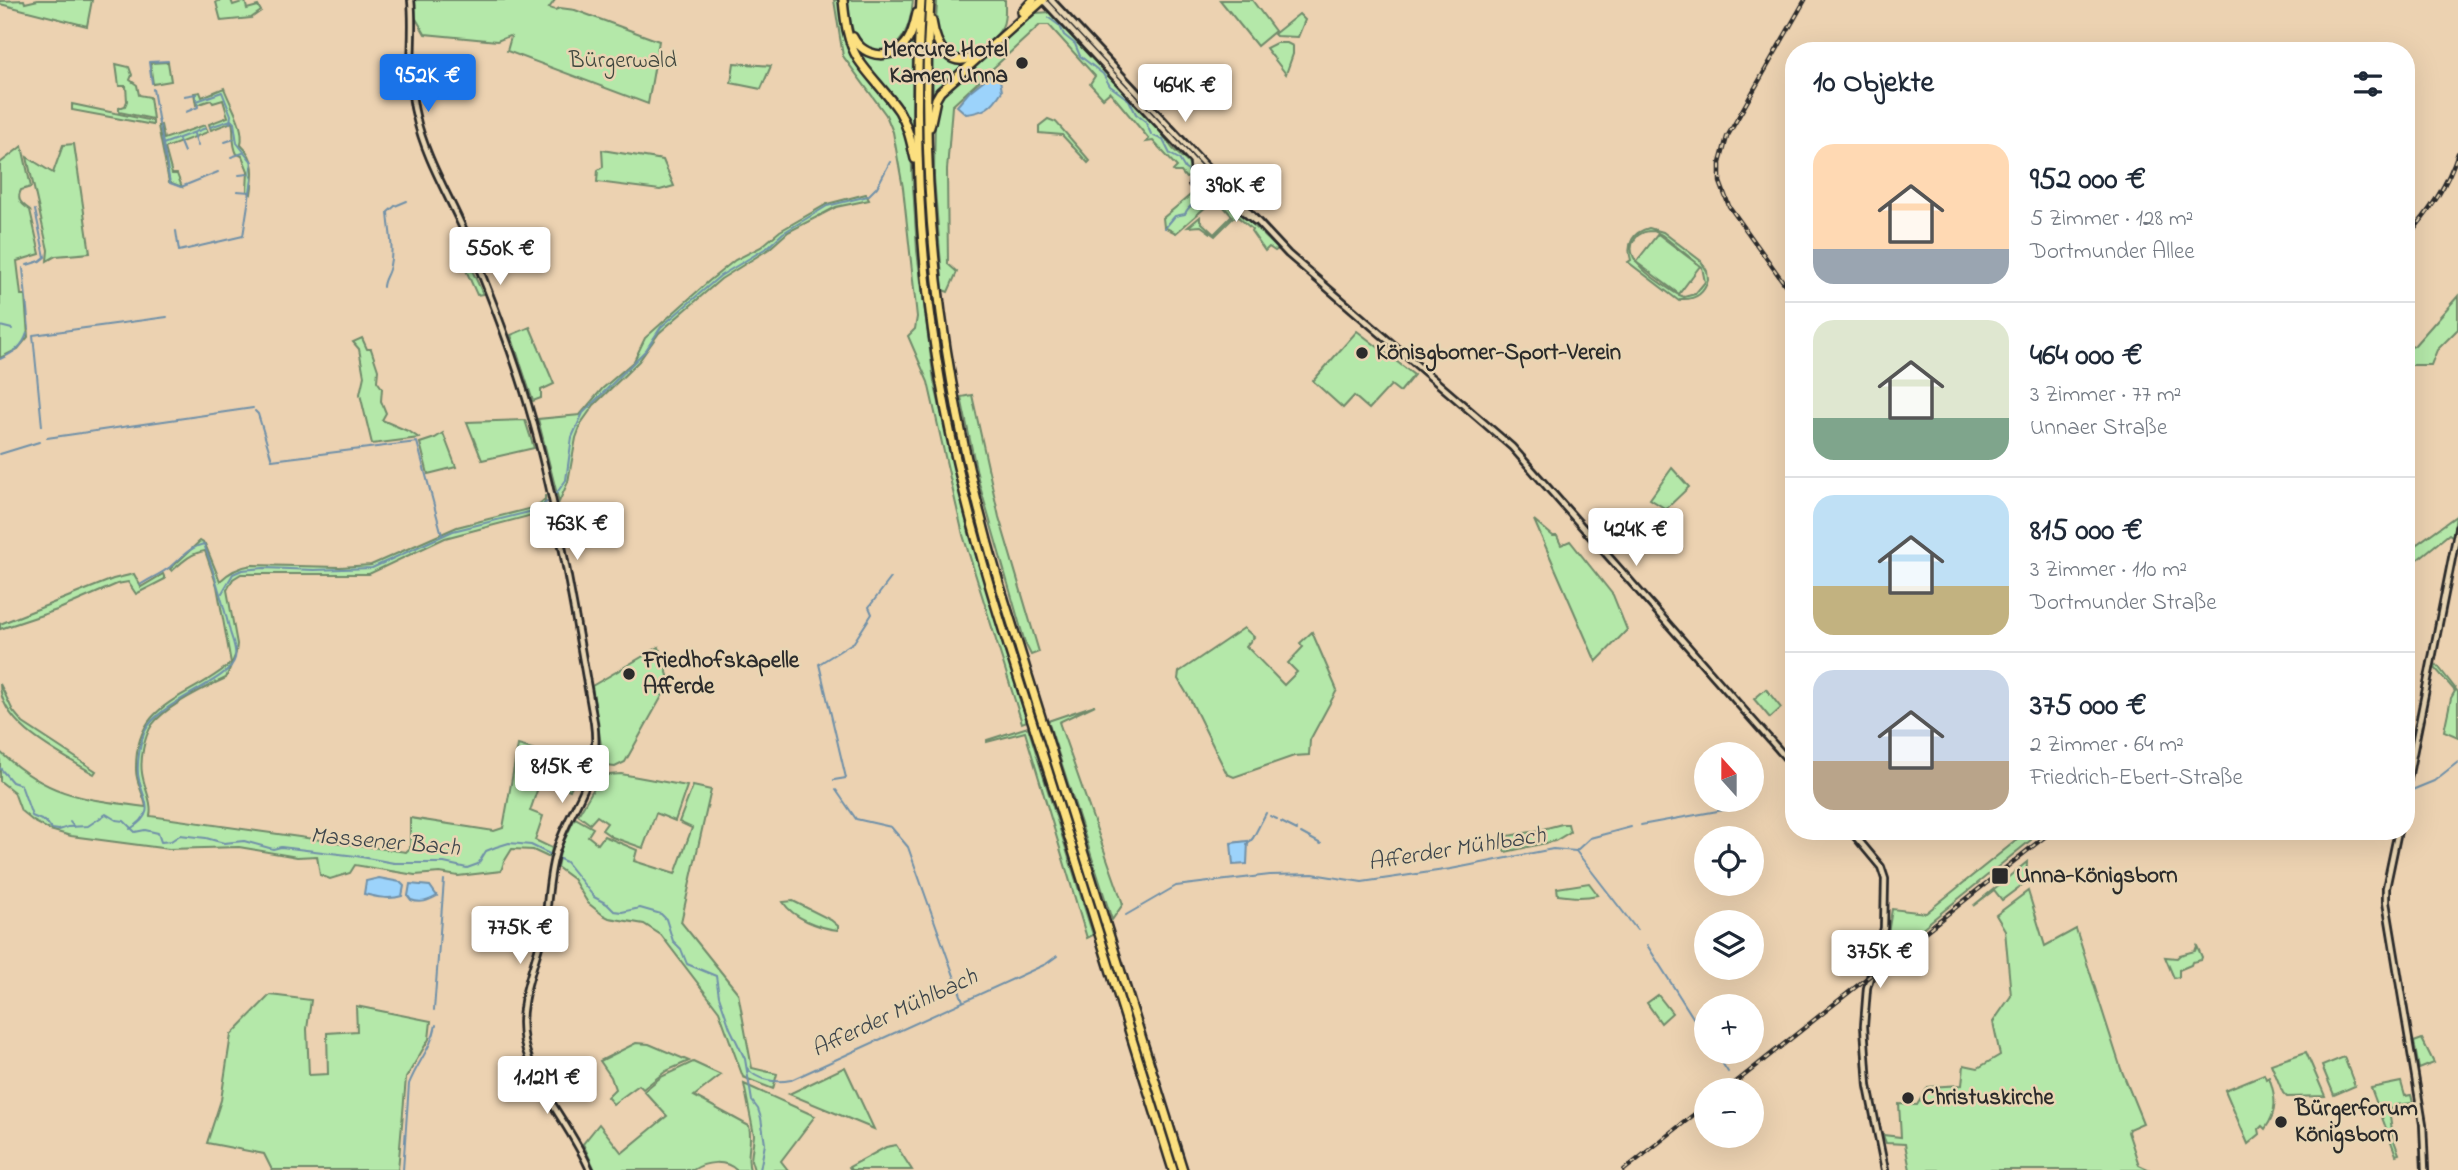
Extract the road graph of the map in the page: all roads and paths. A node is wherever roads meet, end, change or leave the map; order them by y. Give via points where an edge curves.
1 (411, 0) edge
2 (844, 0) edge
3 (1031, 0) edge
4 (1043, 0) edge
5 (1051, 0) edge
6 (921, 1) edge
7 (930, 2) edge
8 (926, 145) junction
9 (1193, 161) junction
10 (1208, 173) junction
11 (918, 177) junction
12 (1192, 184) dead end
13 (2458, 528) edge
14 (2415, 744) edge
15 (1785, 757) edge
16 (1858, 840) edge
17 (2396, 840) edge
18 (590, 1170) edge
19 (1173, 1170) edge
20 (1184, 1170) edge
21 (1885, 1170) edge
22 (2425, 1170) edge

1 - 18 main road via 411,85 419,128 495,310 535,429 596,734 591,776 556,851 544,924 523,1004 523,1033 533,1070
2 - 6 highway via 855,43 882,55 897,50 908,39
2 - 11 highway via 851,43 900,113 909,132
3 - 7 highway via 980,54 965,60 943,52 935,38
4 - 8 highway via 940,92
4 - 9 main road
5 - 10 main road
6 - 11 highway
7 - 8 highway
8 - 20 highway via 936,287 960,434 989,549
9 - 10 main road
9 - 12 main road
10 - 15 main road via 1245,215 1304,269 1512,447
11 - 19 highway via 927,290 948,422 977,541
13 - 14 main road
16 - 21 main road via 1885,879 1885,919 1867,988 1864,1048
17 - 22 main road via 2386,902 2424,1124

